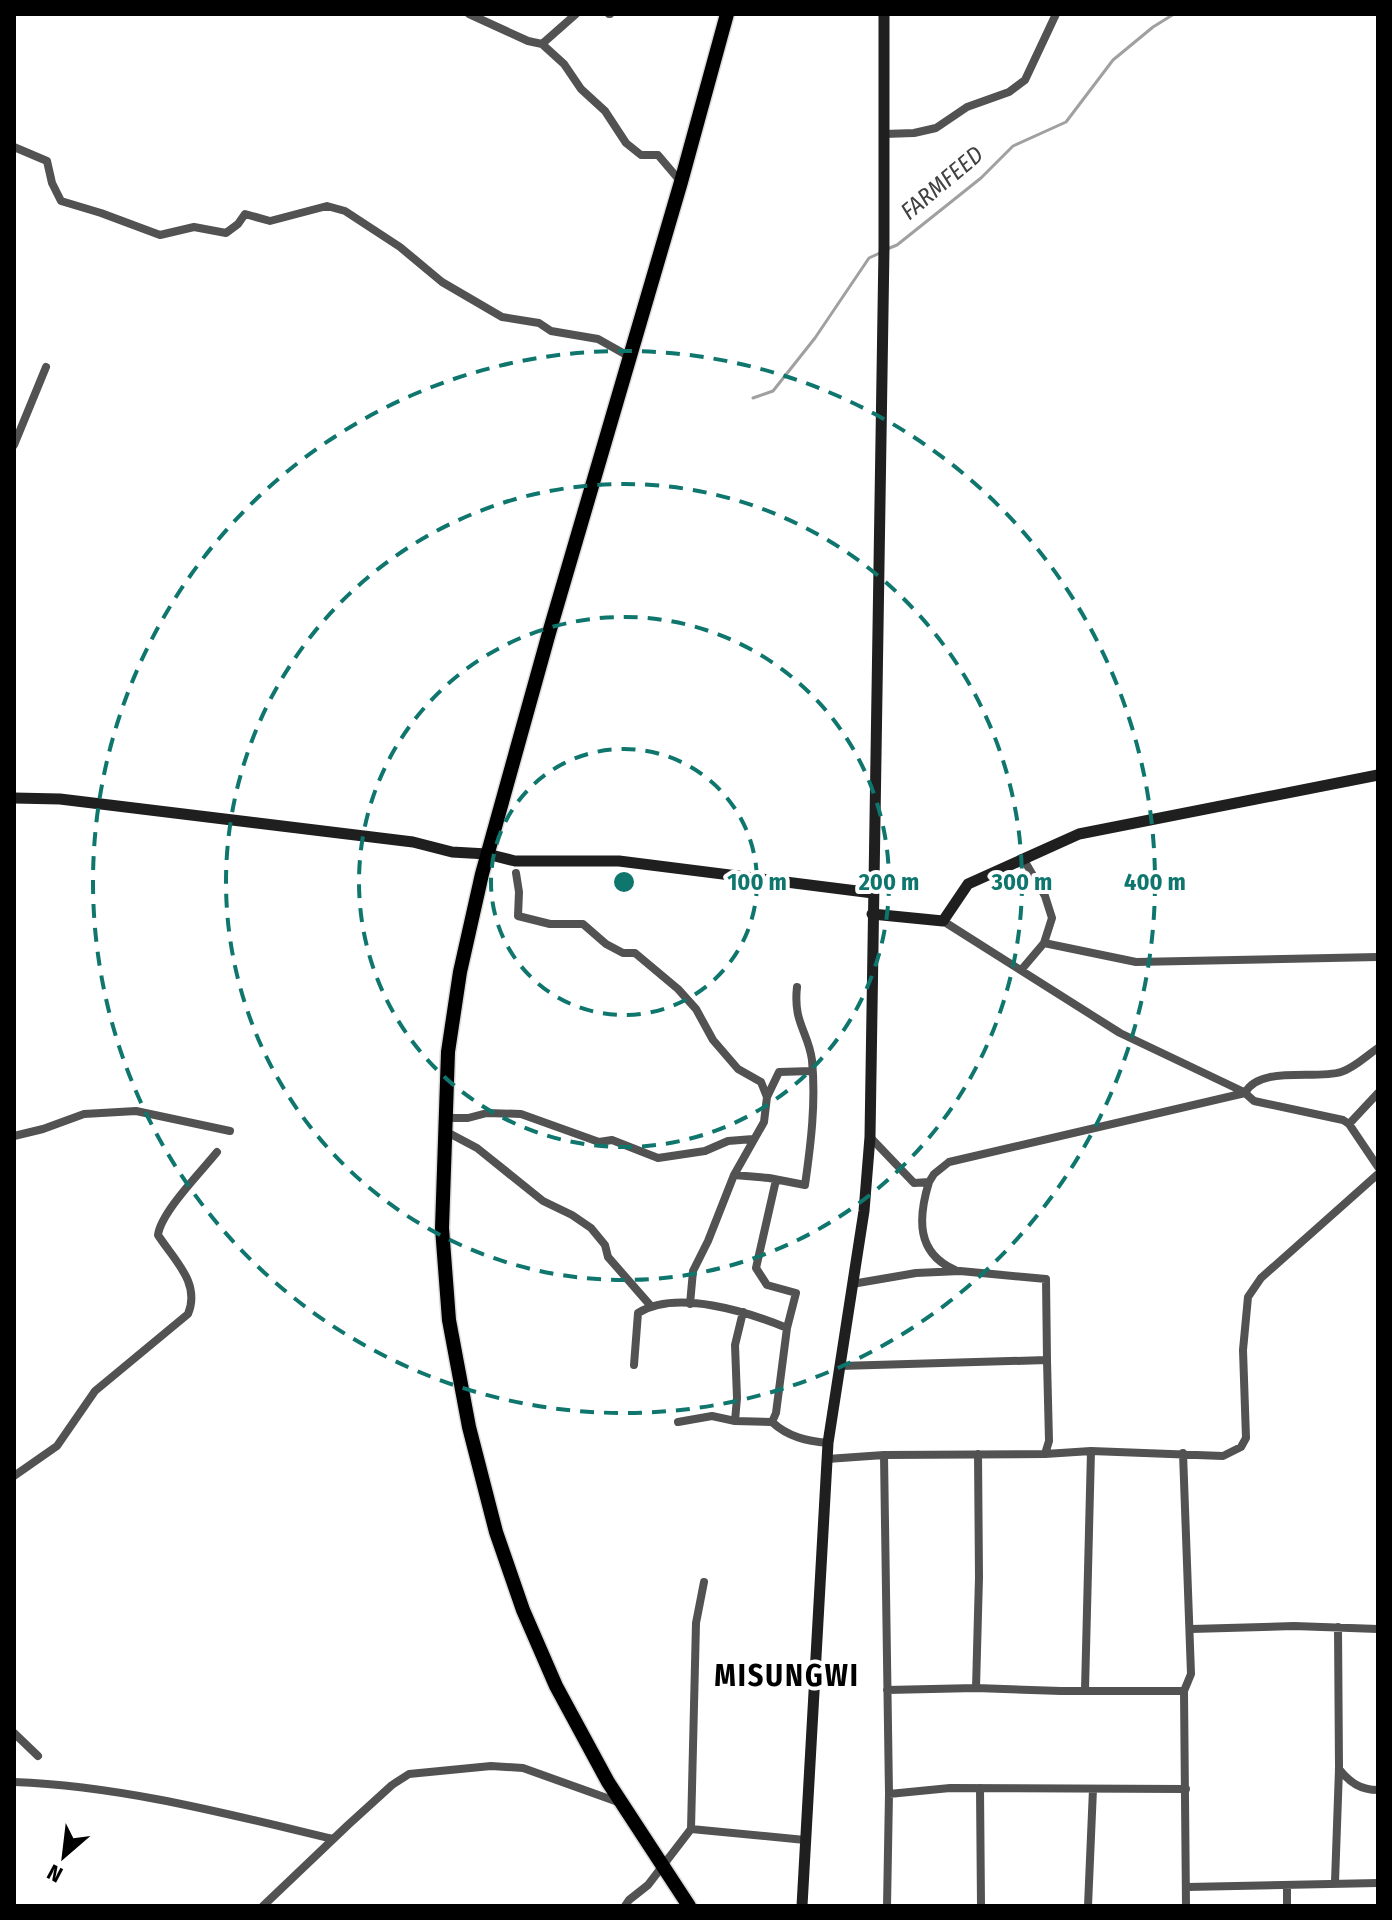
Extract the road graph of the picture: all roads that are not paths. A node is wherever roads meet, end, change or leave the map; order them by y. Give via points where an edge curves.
1 (469, 14) edge
2 (576, 14) edge
3 (727, 14) edge
4 (884, 14) edge
5 (1056, 14) edge
6 (542, 44) junction
7 (884, 134) junction
8 (14, 147) edge
9 (681, 182) junction
10 (630, 357) junction
11 (46, 367) dead end
12 (14, 445) edge
13 (1378, 775) edge
14 (14, 798) edge
15 (487, 854) junction
16 (1024, 860) junction
17 (516, 873) dead end
18 (873, 893) junction
19 (872, 914) junction
20 (943, 921) junction
21 (1044, 943) junction
22 (1378, 957) edge
23 (1022, 969) junction
24 (797, 987) dead end
25 (1378, 1048) edge
26 (812, 1071) junction
27 (1245, 1093) junction
28 (1378, 1093) edge
29 (767, 1097) junction
30 (446, 1124) junction
31 (1349, 1124) junction
32 (230, 1131) dead end
33 (14, 1136) edge
34 (870, 1137) junction
35 (753, 1139) junction
36 (217, 1152) dead end
37 (1378, 1167) edge
38 (1378, 1174) edge
39 (734, 1175) junction
40 (776, 1180) junction
41 (929, 1182) junction
42 (960, 1271) junction
43 (852, 1284) junction
44 (690, 1304) junction
45 (650, 1305) junction
46 (743, 1312) junction
47 (787, 1328) junction
48 (1047, 1360) junction
49 (634, 1365) dead end
50 (840, 1366) junction
51 (735, 1421) junction
52 (678, 1422) dead end
53 (772, 1422) junction
54 (828, 1443) junction
55 (1091, 1451) junction
56 (1183, 1453) junction
57 (978, 1454) junction
58 (1045, 1454) junction
59 (884, 1455) junction
60 (827, 1459) junction
61 (14, 1476) edge
62 (704, 1582) dead end
63 (1338, 1627) junction
64 (1191, 1629) junction
65 (1378, 1629) edge
66 (976, 1688) junction
67 (887, 1690) junction
68 (1085, 1690) junction
69 (1184, 1691) junction
70 (16, 1739) edge
71 (38, 1756) dead end
72 (1339, 1769) junction
73 (14, 1782) edge
74 (980, 1788) junction
75 (1093, 1789) junction
76 (1186, 1789) junction
77 (1378, 1790) edge
78 (889, 1794) junction
79 (619, 1802) junction
80 (691, 1829) junction
81 (333, 1839) junction
82 (805, 1840) junction
83 (662, 1864) junction
84 (1335, 1882) junction
85 (1378, 1883) edge
86 (1287, 1886) junction
87 (1187, 1887) junction
88 (263, 1906) edge
89 (625, 1906) edge
90 (689, 1906) edge
91 (802, 1906) edge
92 (887, 1906) edge
93 (981, 1906) edge
94 (1088, 1906) edge
95 (1186, 1906) edge
96 (1287, 1906) edge

1 - 6 street
2 - 6 street
3 - 9 highway
4 - 7 street
5 - 7 street via 1025,80 1009,92 967,107 936,128
6 - 9 street via 605,111 626,143 641,155 658,155
7 - 18 street
8 - 10 street via 47,161 61,201 160,235 194,227 226,233 245,214 270,221 327,206 345,211 442,282 502,317 598,339
9 - 10 highway
10 - 15 highway
11 - 12 street
13 - 16 street via 1079,834
14 - 15 street via 75,800
15 - 18 street via 515,861 619,861
15 - 30 highway via 460,972
16 - 20 street via 968,884
16 - 21 street via 1052,918
17 - 29 street via 518,916 550,924 583,924 606,944 635,953 678,989 713,1040 738,1069 761,1082
18 - 19 street
19 - 20 street
19 - 34 street
20 - 23 street
21 - 22 street via 1136,962
21 - 23 street
23 - 27 street via 1120,1033
24 - 26 street via 795,1006
25 - 27 street via 1345,1071 1273,1077
26 - 29 street via 779,1072
26 - 40 street via 815,1105 805,1185
27 - 31 street via 1254,1101
27 - 41 street via 949,1162
28 - 31 street
29 - 35 street via 764,1122
30 - 35 street via 487,1113 521,1114 658,1158
30 - 45 street via 543,1201 591,1228 608,1257
30 - 79 highway via 444,1276 477,1463 523,1610 556,1686
31 - 37 street
32 - 33 street via 136,1111 84,1114
34 - 41 street via 914,1183
34 - 43 street
35 - 39 street
36 - 61 street via 159,1226 158,1235 192,1284 188,1314 95,1391 57,1446
38 - 56 street via 1261,1278 1248,1297 1243,1350 1246,1438 1241,1447 1223,1456
39 - 40 street
39 - 44 street via 693,1271
40 - 47 street via 756,1268 767,1285 796,1293
41 - 42 street via 922,1208 928,1250
42 - 43 street
42 - 48 street via 1046,1279
43 - 50 street
44 - 45 street
44 - 46 street
45 - 49 street via 638,1313
46 - 47 street
46 - 51 street via 735,1345
47 - 53 street
48 - 50 street
48 - 58 street
50 - 54 street
51 - 52 street via 712,1416
51 - 53 street
53 - 54 street via 805,1440
54 - 60 street
55 - 56 street
55 - 58 street
55 - 68 street
56 - 64 street
57 - 58 street
57 - 59 street
57 - 66 street
59 - 60 street
59 - 67 street
60 - 82 street
62 - 80 street via 696,1623
63 - 64 street
63 - 65 street
63 - 72 street
64 - 69 street via 1191,1674
66 - 67 street
66 - 68 street
67 - 78 street
68 - 69 street
69 - 76 street
70 - 71 street
72 - 77 street via 1364,1790
72 - 84 street
73 - 81 street via 169,1801
74 - 75 street
74 - 78 street
74 - 93 street
75 - 76 street
75 - 94 street
76 - 87 street
78 - 92 street
79 - 81 street via 523,1768 409,1774
79 - 83 highway
80 - 82 street
80 - 83 street
81 - 88 street
82 - 91 street
83 - 89 street
83 - 90 highway
84 - 85 street
84 - 86 street
86 - 87 street
86 - 96 street
87 - 95 street

